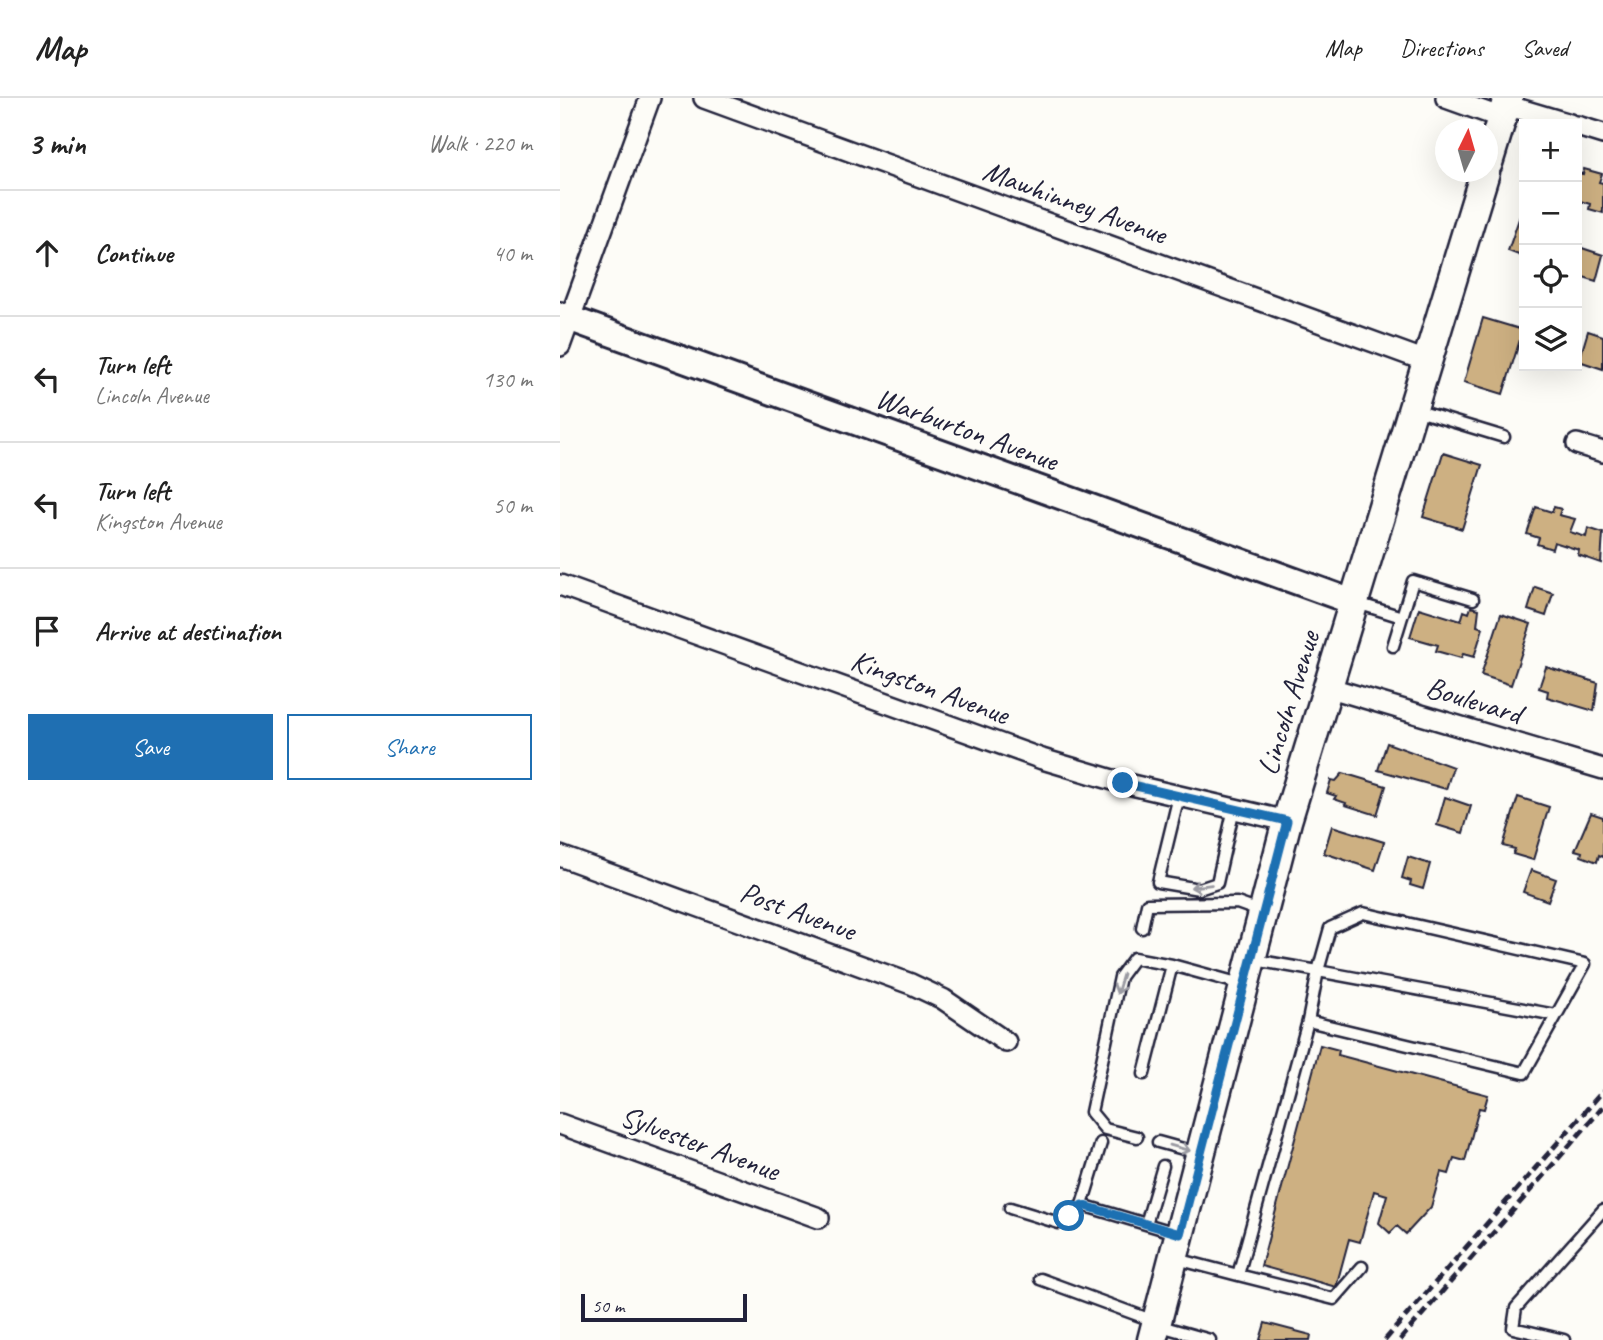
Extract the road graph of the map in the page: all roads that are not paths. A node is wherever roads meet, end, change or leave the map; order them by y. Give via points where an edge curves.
1 (650, 98) edge
2 (704, 98) edge
3 (1446, 98) edge
4 (1505, 107) edge
5 (1551, 119) edge
6 (1582, 128) edge
7 (1498, 130) edge
8 (1603, 134) edge
9 (1482, 182) edge
10 (565, 317) edge
11 (560, 346) edge
12 (1426, 361) junction
13 (1411, 409) junction
14 (1504, 437) dead end
15 (1577, 444) dead end
16 (1603, 452) edge
17 (560, 585) edge
18 (1472, 599) dead end
19 (1353, 602) junction
20 (1402, 617) junction
21 (1393, 646) dead end
22 (1327, 687) junction
23 (1601, 770) edge
24 (1179, 796) junction
25 (1234, 808) junction
26 (1287, 821) junction
27 (560, 856) edge
28 (1263, 912) junction
29 (1142, 928) dead end
30 (1171, 965) junction
31 (1318, 971) junction
32 (1248, 972) junction
33 (1556, 1015) junction
34 (1308, 1021) junction
35 (1006, 1042) dead end
36 (1144, 1074) dead end
37 (560, 1124) edge
38 (1137, 1137) dead end
39 (1158, 1142) dead end
40 (1101, 1143) dead end
41 (1201, 1154) junction
42 (1163, 1166) dead end
43 (1082, 1205) junction
44 (1010, 1208) dead end
45 (1603, 1210) edge
46 (819, 1218) dead end
47 (1146, 1224) junction
48 (1177, 1246) junction
49 (1362, 1267) dead end
50 (1238, 1275) junction
51 (1040, 1279) dead end
52 (1155, 1329) edge
53 (1210, 1340) edge
54 (1564, 1340) edge

1 - 10 street
2 - 12 street, Mawhinney Avenue
3 - 4 street
4 - 5 street
4 - 7 main road
6 - 8 street
9 - 12 main road, Lincoln Avenue
10 - 11 street
10 - 19 street, Warburton Avenue
12 - 13 main road, Lincoln Avenue
13 - 14 lane
13 - 19 main road, Lincoln Avenue
15 - 16 street
17 - 24 street, Kingston Avenue via 1042,759
18 - 20 lane via 1413,581
19 - 20 lane
19 - 22 main road, Lincoln Avenue
20 - 21 lane
22 - 23 street, Boulevard
22 - 26 main road, Lincoln Avenue
24 - 25 street, Kingston Avenue
25 -> 24 lane via 1217,883 1199,889 1158,883
25 - 26 street, Kingston Avenue
26 - 28 main road, Lincoln Avenue
27 - 35 street, Post Avenue via 911,984
28 - 29 lane via 1237,903 1147,904
28 - 32 main road, Lincoln Avenue
30 - 32 lane
30 - 36 lane
30 -> 38 lane via 1134,958 1120,977 1091,1112 1105,1129
31 - 32 lane
31 - 33 lane
31 - 33 lane via 1331,928 1363,913 1585,964
31 - 34 lane
32 - 41 main road, Lincoln Avenue
33 - 34 lane via 1524,1073
34 - 50 lane
37 - 46 street, Sylvester Avenue
39 -> 41 lane
40 - 43 lane
41 - 48 main road, Lincoln Avenue
42 - 47 lane
43 - 44 lane via 1059,1223
43 - 47 lane
45 - 54 lane via 1516,1308 1513,1328
47 - 48 lane
48 - 50 lane
48 - 52 main road, Lincoln Avenue
49 - 50 lane via 1334,1299
51 - 52 lane
52 - 53 lane

